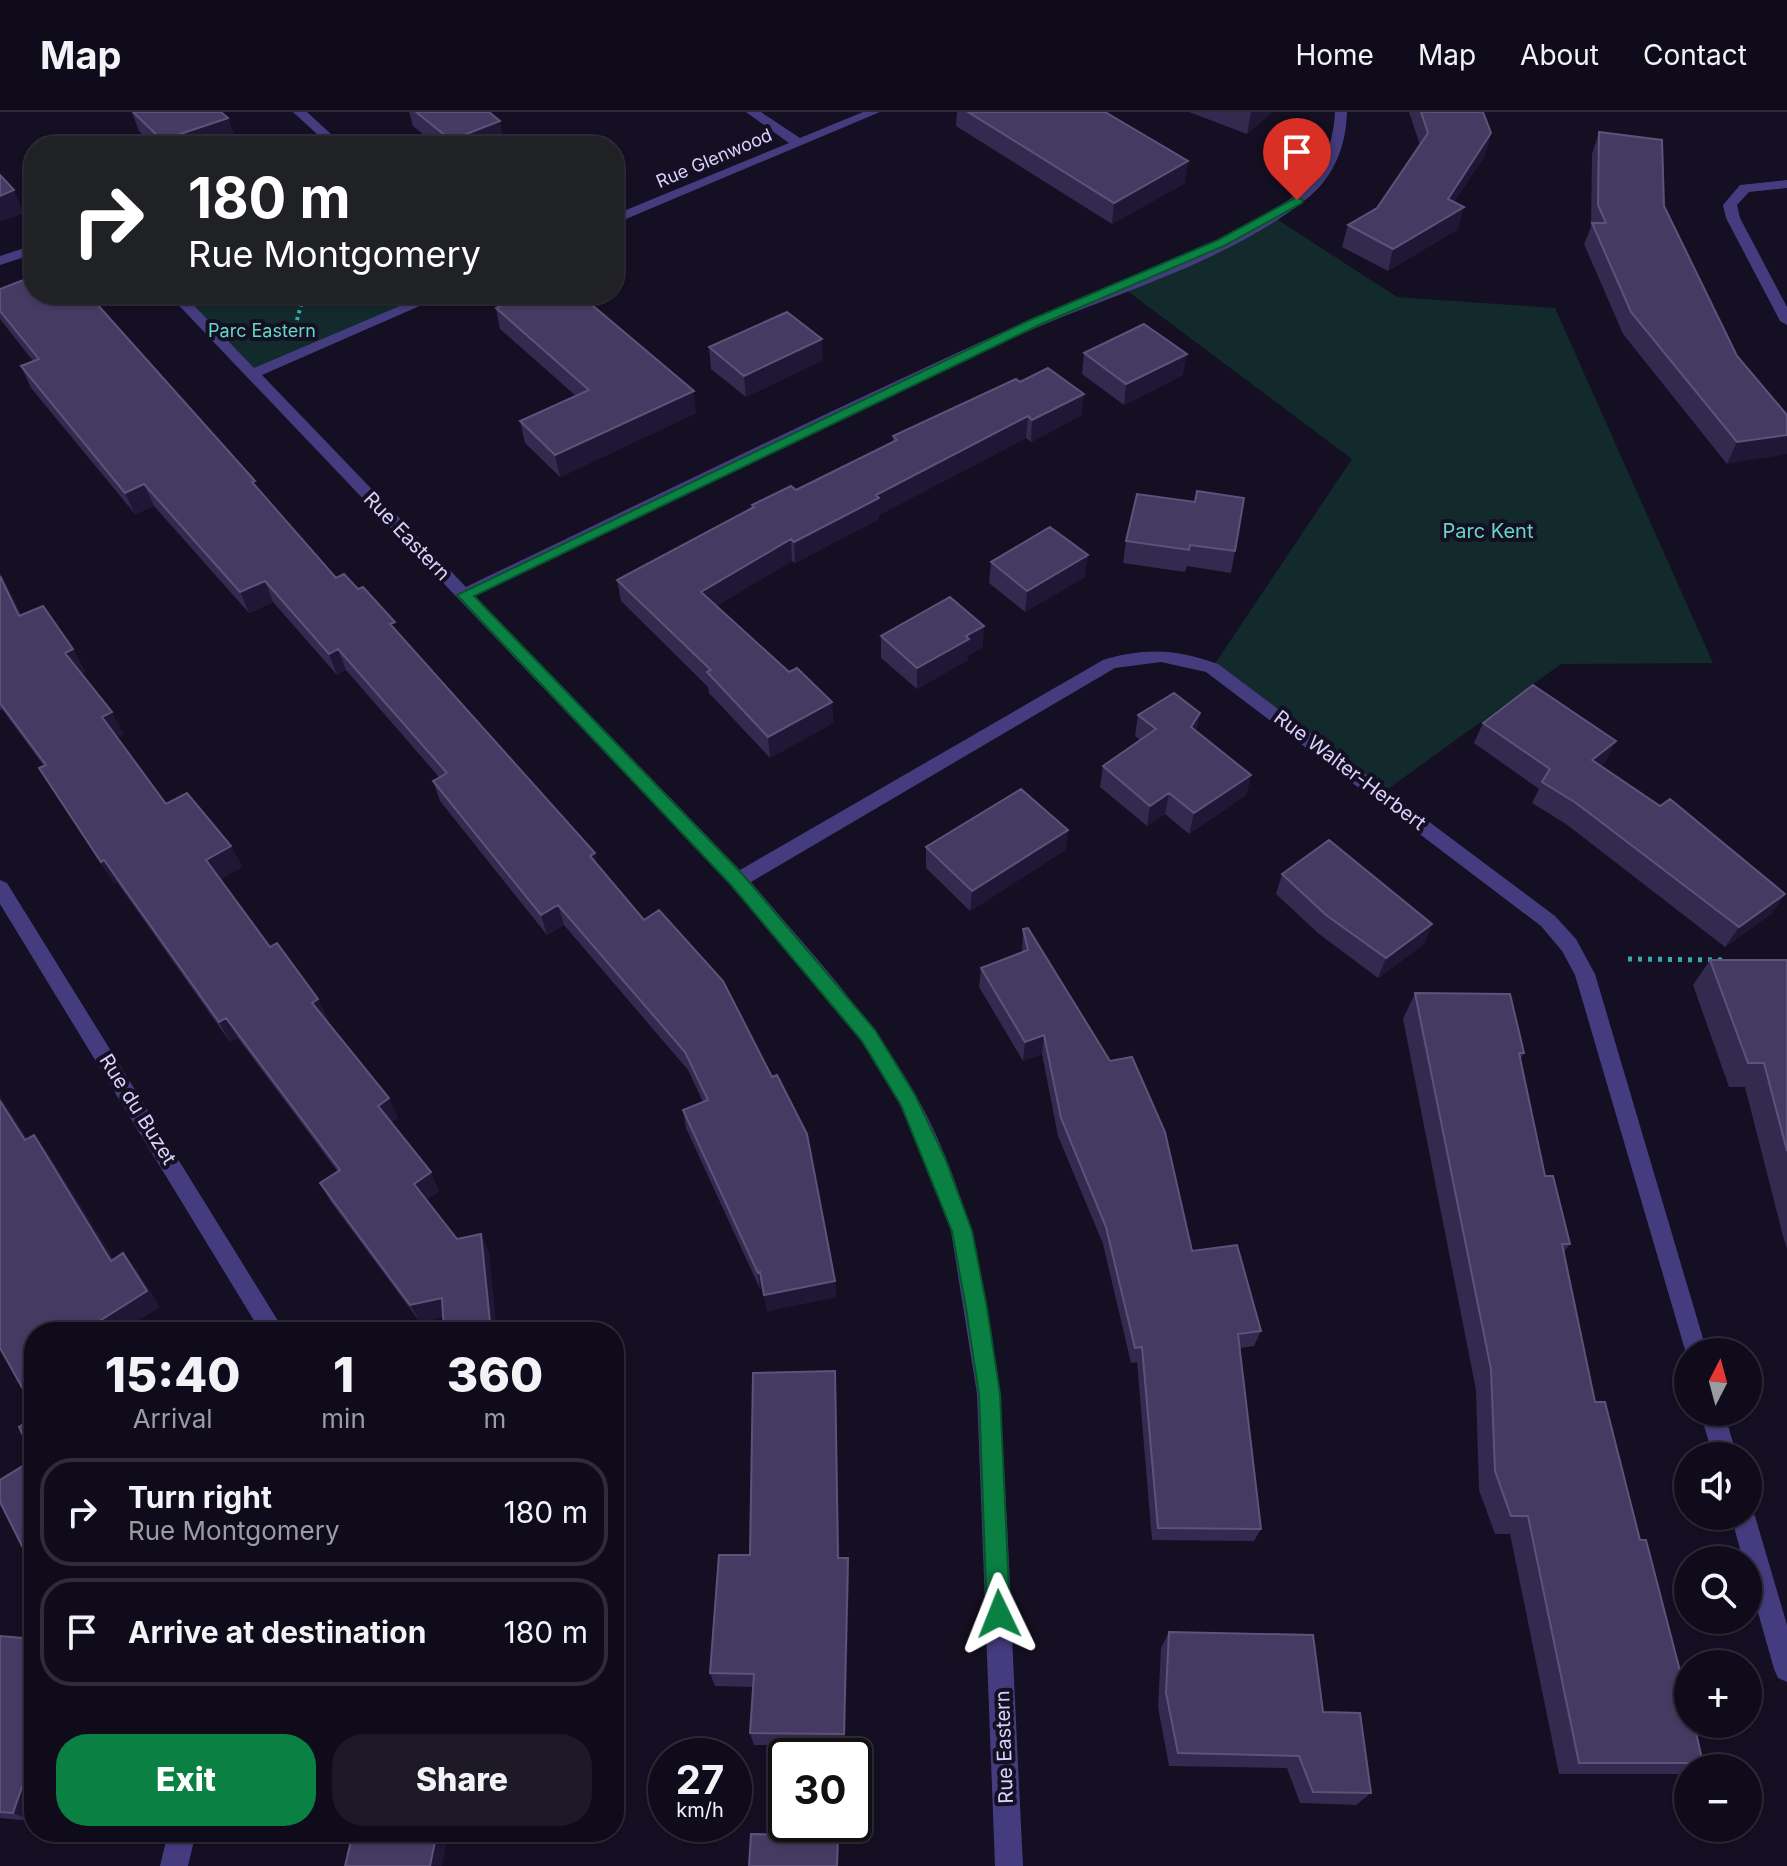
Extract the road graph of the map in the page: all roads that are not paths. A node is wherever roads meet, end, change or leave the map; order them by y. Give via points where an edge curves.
1 (299, 112) edge
2 (752, 112) edge
3 (874, 112) edge
4 (1341, 112) edge
5 (327, 136) edge
6 (797, 142) junction
7 (1787, 184) edge
8 (624, 216) edge
9 (24, 253) edge
10 (0, 261) edge
11 (185, 304) edge
12 (416, 304) edge
13 (1787, 321) edge
14 (252, 374) junction
15 (464, 595) junction
16 (738, 880) junction
17 (0, 888) edge
18 (268, 1322) edge
19 (1691, 1338) edge
20 (1747, 1530) edge
21 (1787, 1669) edge
22 (180, 1842) edge
23 (174, 1866) edge
24 (1009, 1866) edge

1 - 5 street
2 - 6 street
3 - 6 street, Rue Glenwood
4 - 15 street via 1330,165 1316,184 1272,216 1173,265 1035,322
6 - 8 street, Rue Glenwood
7 - 13 street via 1745,188 1730,205
9 - 10 street
11 - 14 street, Rue Eastern
12 - 14 street
14 - 15 street, Rue Eastern
15 - 16 street, Rue Eastern
16 - 19 street, Rue Walter-Herbert via 1109,664 1161,654 1212,668 1548,921 1569,945 1585,974
16 - 24 street, Rue Eastern via 869,1036 908,1100 962,1231 989,1394
17 - 18 street, Rue du Buzet
20 - 21 street
22 - 23 street

